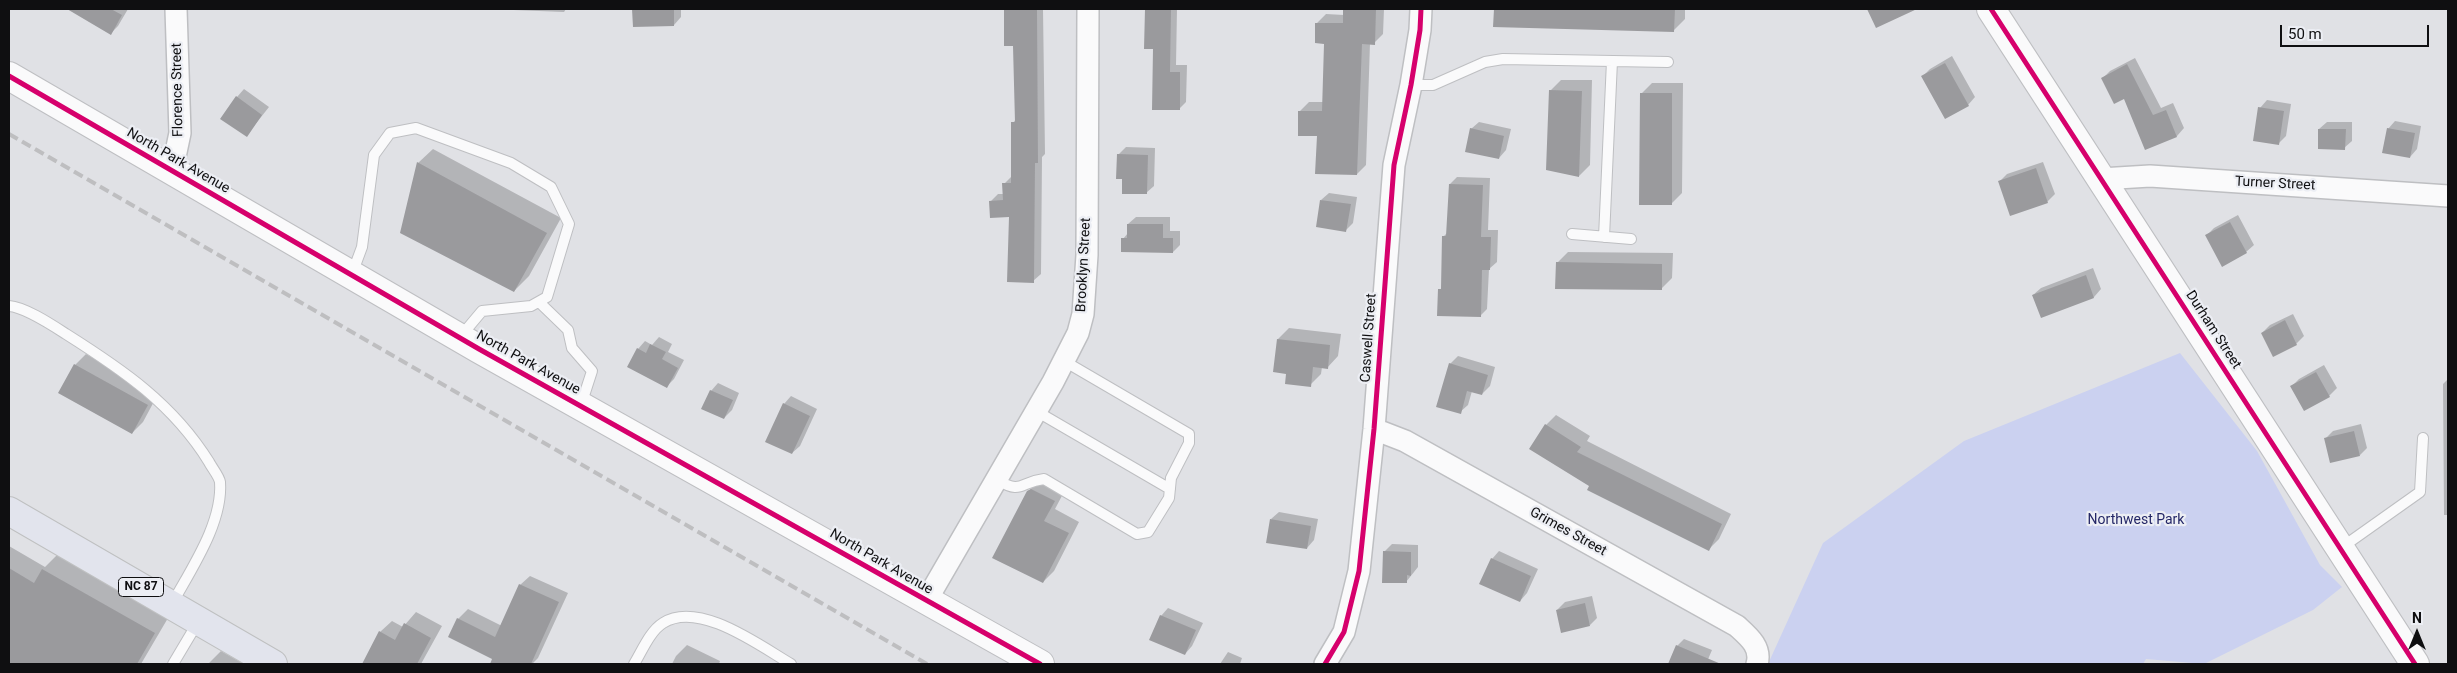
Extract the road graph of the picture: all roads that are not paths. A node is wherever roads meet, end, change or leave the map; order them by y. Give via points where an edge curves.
1 (176, 9) edge
2 (1088, 9) edge
3 (1421, 9) edge
4 (1990, 9) edge
5 (1612, 61) junction
6 (1668, 62) dead end
7 (9, 76) edge
8 (1411, 85) junction
9 (172, 170) junction
10 (2101, 179) junction
11 (2448, 196) edge
12 (1572, 234) dead end
13 (1604, 237) junction
14 (1630, 240) dead end
15 (352, 275) junction
16 (539, 302) junction
17 (9, 306) edge
18 (460, 338) junction
19 (1064, 361) junction
20 (580, 406) junction
21 (1036, 411) junction
22 (1374, 429) junction
23 (2423, 438) dead end
24 (996, 480) junction
25 (1170, 489) junction
26 (9, 510) edge
27 (2340, 548) junction
28 (926, 601) junction
29 (171, 605) junction
30 (198, 621) junction
31 (1756, 655) edge
32 (173, 664) edge
33 (273, 664) edge
34 (634, 664) edge
35 (791, 664) edge
36 (1040, 664) edge
37 (1325, 664) edge
38 (2415, 664) edge

1 - 9 street, Florence Street via 180,133
2 - 19 street, Brooklyn Street via 1087,255 1083,314
3 - 8 street, Caswell Street
4 - 10 street, Durham Street
5 - 6 lane
5 - 8 lane via 1503,58 1485,62 1433,85
5 - 13 lane
7 - 9 street, North Park Avenue
8 - 22 street, Caswell Street via 1394,165
9 - 15 street, North Park Avenue
10 - 11 street, Turner Street via 2150,176
10 - 27 street, Durham Street
12 - 13 lane
13 - 14 lane
15 - 16 lane via 362,247 374,155 390,133 416,128 511,163 551,187 569,224 547,298
15 - 18 street, North Park Avenue
16 - 18 lane via 530,306 482,311
16 - 20 lane via 568,330 572,348 592,371
17 - 29 lane via 51,324 123,370 158,399 201,450 220,480 216,516
18 - 20 street, North Park Avenue
19 - 21 street, Brooklyn Street
19 - 25 lane via 1189,434 1189,443 1171,478
20 - 28 street, North Park Avenue
21 - 24 street, Brooklyn Street
21 - 25 lane
22 - 31 street, Grimes Street via 1406,441 1737,626 1752,639
22 - 37 street, Caswell Street via 1354,597 1344,632
23 - 27 lane via 2420,492
24 - 25 lane via 1011,488 1044,479 1137,534 1148,532 1169,498
24 - 28 street, Brooklyn Street
26 - 29 highway, NC 87
27 - 38 street, Durham Street
28 - 36 street, North Park Avenue
29 - 30 highway, NC 87
30 - 32 lane
30 - 33 highway, NC 87
34 - 35 lane via 664,622 682,617 723,624

